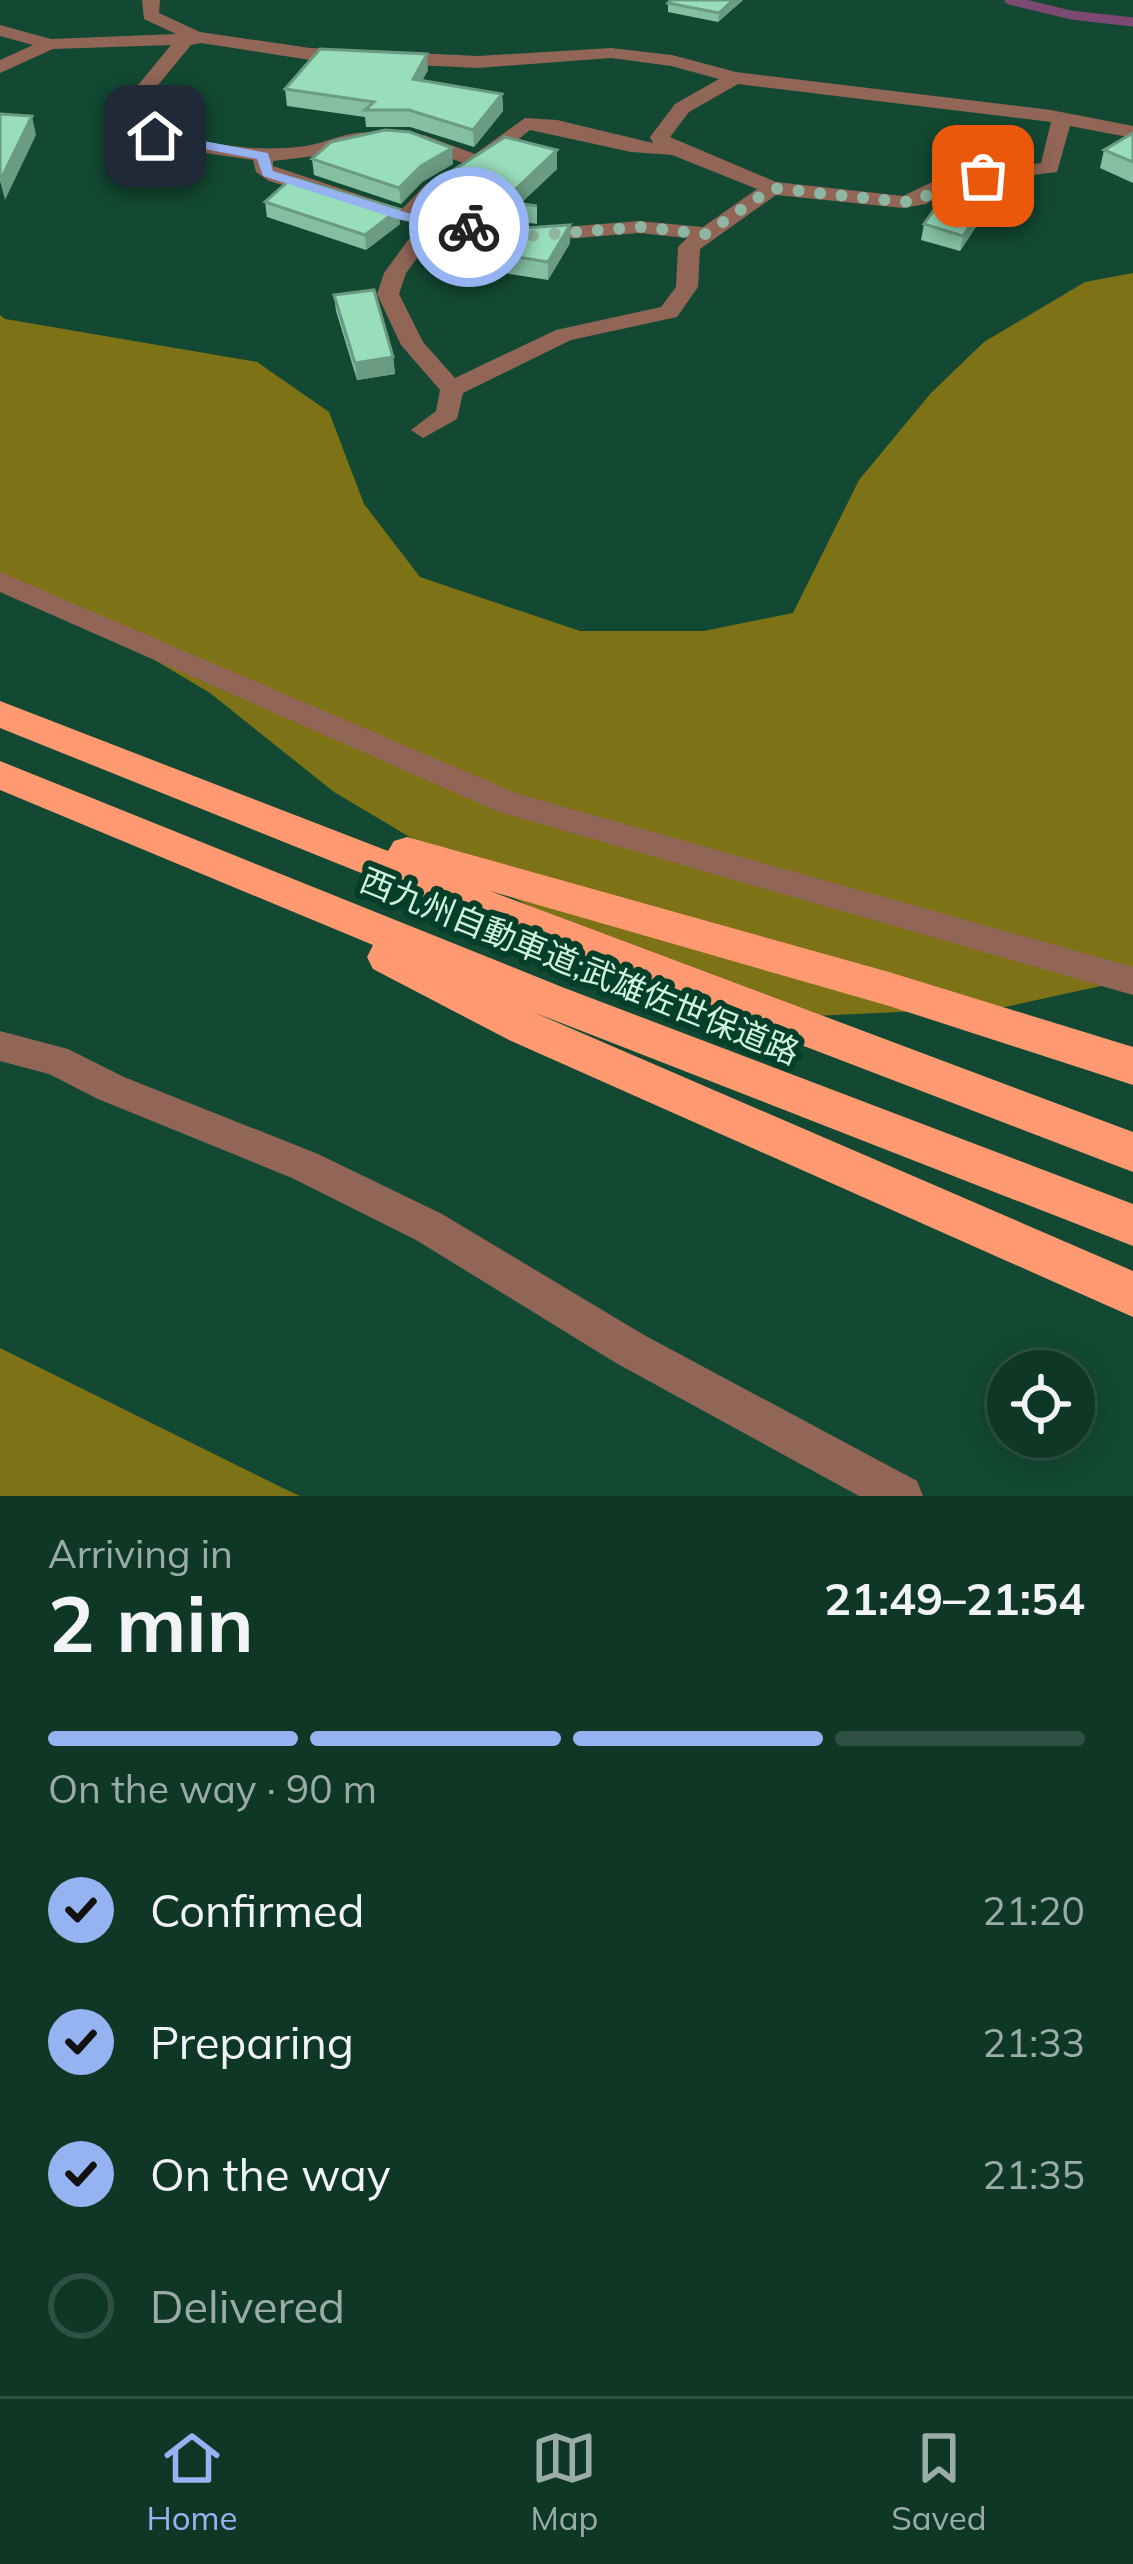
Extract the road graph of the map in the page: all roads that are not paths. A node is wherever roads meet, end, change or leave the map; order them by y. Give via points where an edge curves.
1 (151, 0) edge
2 (0, 30) edge
3 (194, 39) junction
4 (50, 44) junction
5 (0, 68) edge
6 (735, 78) junction
7 (1063, 118) junction
8 (1133, 132) edge
9 (671, 149) junction
10 (263, 156) junction
11 (478, 162) junction
12 (772, 188) junction
13 (406, 217) junction
14 (432, 223) junction
15 (706, 234) junction
16 (452, 389) junction
17 (422, 430) dead end
18 (0, 580) edge
19 (0, 714) edge
20 (0, 775) edge
21 (213, 797) junction
22 (174, 849) junction
23 (1133, 981) edge
24 (0, 1046) edge
25 (1133, 1066) edge
26 (1133, 1152) edge
27 (1133, 1225) edge
28 (1133, 1294) edge
29 (902, 1496) edge

1 - 3 street via 150,15
2 - 4 street
3 - 4 street
3 - 6 street via 478,62 611,53
3 - 10 street via 131,104 126,121 155,136
4 - 5 street
6 - 7 street
6 - 9 street via 682,108 660,137
7 - 8 street
7 - 12 street via 1050,168 949,180 920,200
9 - 11 street via 629,148 533,122 513,129
9 - 12 street
10 - 11 street via 389,135
10 - 13 street via 263,168 276,177
11 - 13 street via 432,189
12 - 15 street
13 - 14 street
14 - 15 street via 526,236 640,227
14 - 16 street via 388,294 413,345
15 - 16 street via 689,247 687,287 669,312 564,335
16 - 17 street via 448,414
18 - 23 street via 510,803
19 - 21 highway, 西九州自動車道;武雄佐世保道路
20 - 22 highway, 西九州自動車道;武雄佐世保道路
21 - 25 highway
21 - 26 highway, 西九州自動車道;武雄佐世保道路
22 - 27 highway, 西九州自動車道;武雄佐世保道路
22 - 28 highway via 524,1027
24 - 29 street via 56,1060 367,1196

